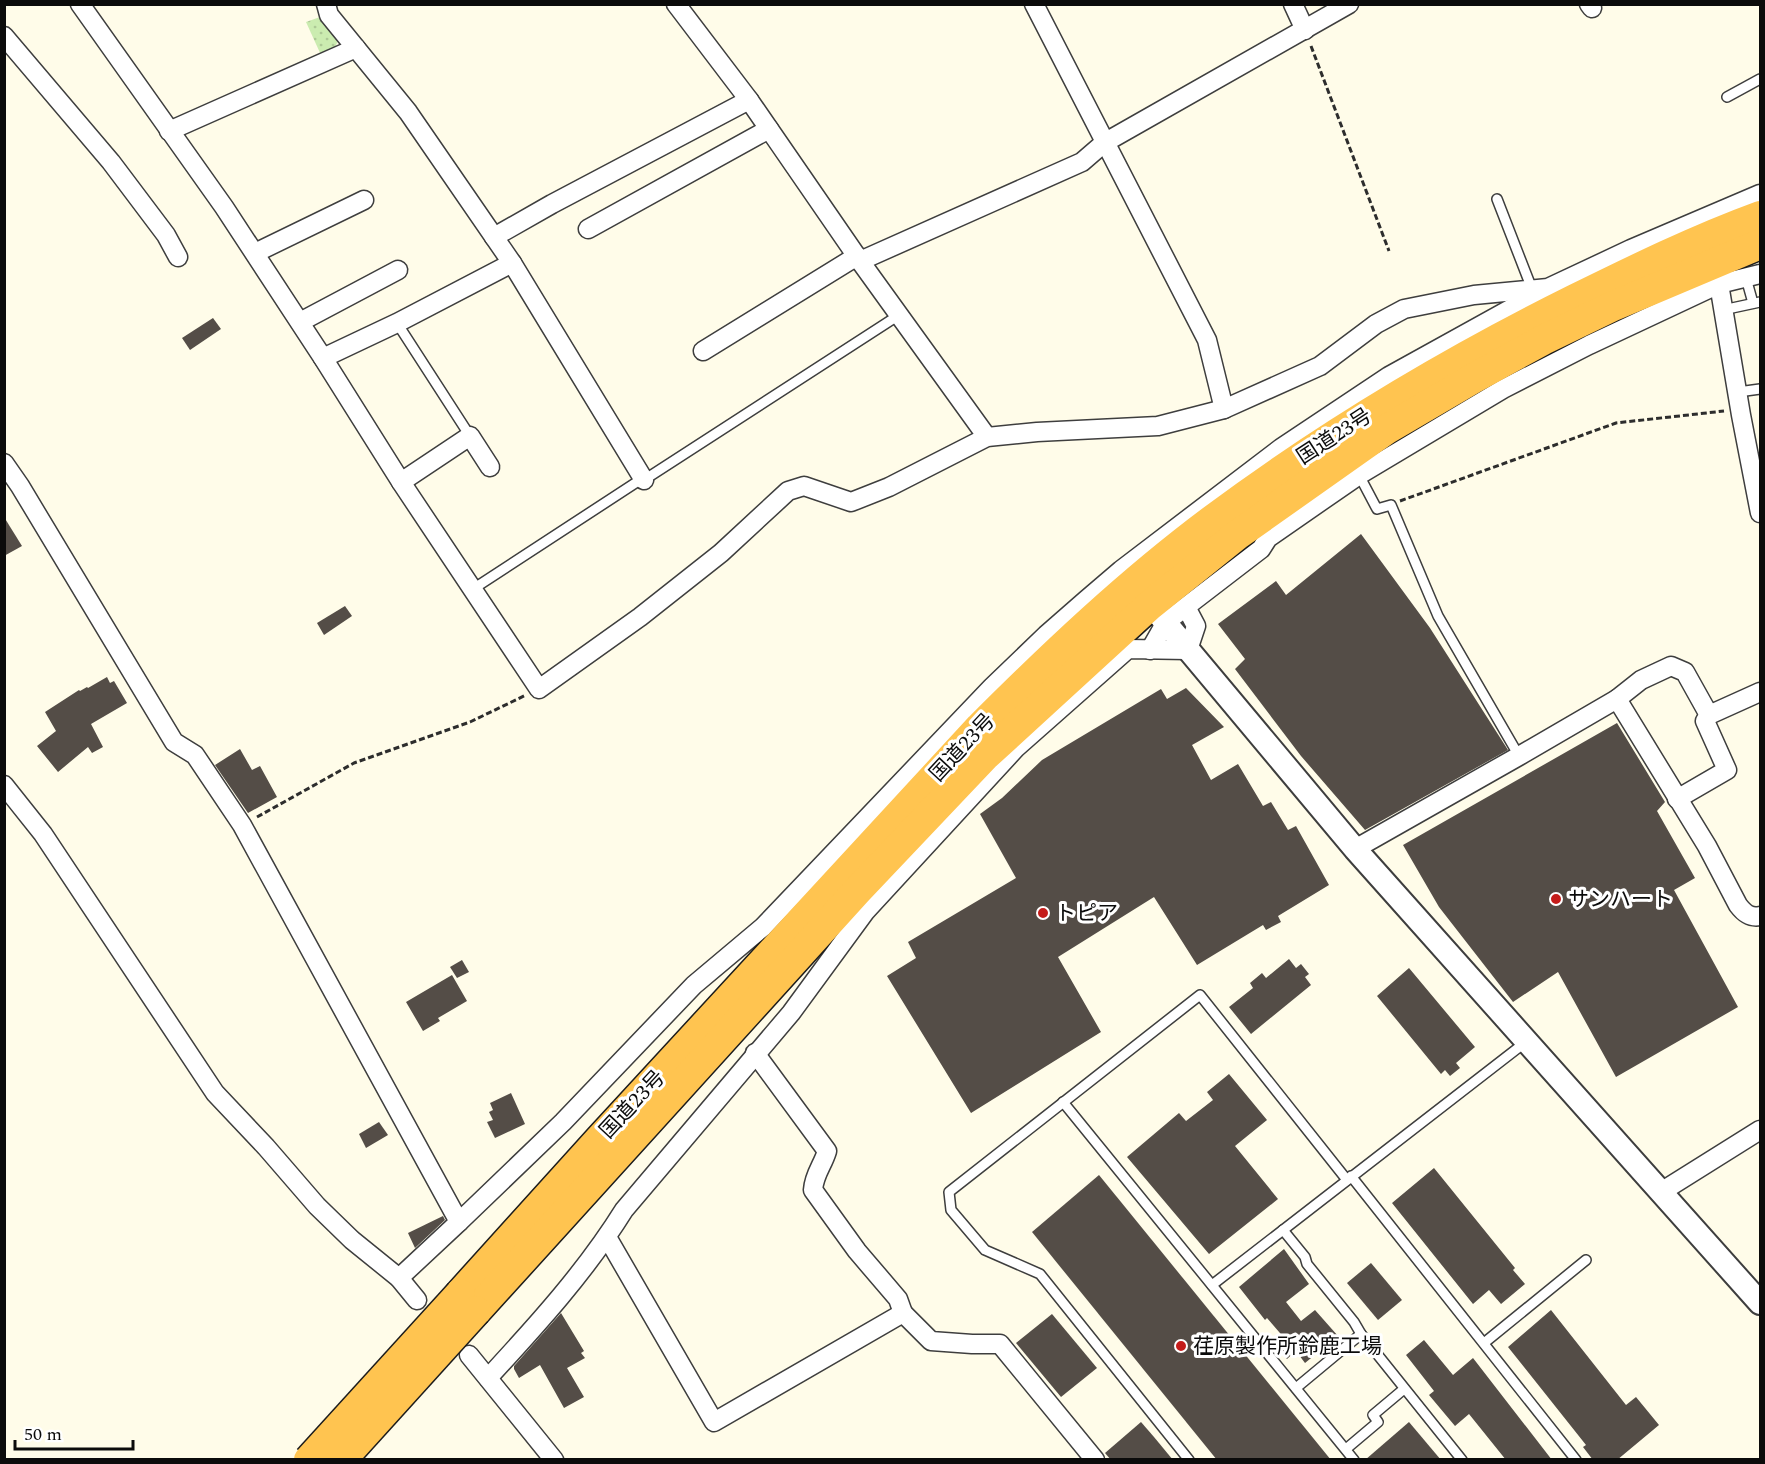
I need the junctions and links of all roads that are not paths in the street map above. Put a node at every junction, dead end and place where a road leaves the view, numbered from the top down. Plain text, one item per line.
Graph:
1 (80, 4) edge
2 (326, 4) edge
3 (676, 4) edge
4 (1034, 4) edge
5 (1293, 4) edge
6 (1349, 4) edge
7 (1305, 30) junction
8 (4, 36) edge
9 (356, 48) junction
10 (1761, 79) edge
11 (1727, 97) dead end
12 (749, 100) junction
13 (769, 129) junction
14 (169, 131) junction
15 (1104, 143) junction
16 (1761, 194) edge
17 (1497, 199) dead end
18 (364, 200) dead end
19 (1761, 216) edge
20 (588, 229) dead end
21 (494, 237) junction
22 (1761, 244) edge
23 (255, 253) junction
24 (178, 257) dead end
25 (858, 258) junction
26 (512, 263) junction
27 (398, 270) dead end
28 (1753, 276) edge
29 (1719, 284) junction
30 (1540, 289) junction
31 (1757, 303) edge
32 (1732, 308) dead end
33 (899, 315) junction
34 (300, 322) junction
35 (397, 323) junction
36 (703, 351) dead end
37 (323, 358) junction
38 (1761, 389) edge
39 (1739, 401) junction
40 (1224, 409) junction
41 (470, 436) junction
42 (987, 437) junction
43 (4, 463) edge
44 (490, 467) dead end
45 (1359, 475) junction
46 (644, 479) junction
47 (401, 482) junction
48 (1761, 513) edge
49 (1262, 530) junction
50 (473, 589) junction
51 (1150, 604) junction
52 (1186, 607) junction
53 (1150, 650) junction
54 (1188, 650) junction
55 (1761, 692) edge
56 (1617, 699) junction
57 (1709, 716) junction
58 (1519, 756) junction
59 (4, 785) edge
60 (1677, 799) junction
61 (1355, 849) junction
62 (1761, 916) edge
63 (1527, 1041) junction
64 (755, 1053) junction
65 (1063, 1102) junction
66 (1761, 1130) edge
67 (1349, 1178) junction
68 (1661, 1192) junction
69 (459, 1222) junction
70 (1283, 1230) junction
71 (607, 1237) junction
72 (1586, 1260) dead end
73 (399, 1278) junction
74 (1212, 1285) junction
75 (417, 1300) dead end
76 (468, 1302) junction
77 (1761, 1303) edge
78 (903, 1313) junction
79 (1361, 1334) junction
80 (1484, 1343) junction
81 (470, 1355) dead end
82 (488, 1378) junction
83 (1296, 1388) junction
84 (1404, 1389) junction
85 (1346, 1449) junction
86 (309, 1460) edge
87 (341, 1460) edge
88 (554, 1460) edge
89 (1095, 1460) edge
90 (1189, 1460) edge
91 (1354, 1460) edge
92 (1462, 1460) edge
93 (1576, 1460) edge

1 - 14 street
2 - 9 street
3 - 12 street
4 - 15 street
5 - 7 street
6 - 7 street
7 - 15 street
8 - 24 street
9 - 14 street
9 - 21 street
10 - 11 lane
12 - 13 street
12 - 21 street
13 - 20 street
13 - 25 street
14 - 23 street
15 - 25 street
15 - 40 street
16 - 30 street
17 - 30 lane
18 - 23 street
19 - 51 highway, 国道23号
21 - 26 street
22 - 49 highway, 国道23号
23 - 34 street
25 - 33 street
25 - 36 street
26 - 35 street
26 - 46 street
27 - 34 street
28 - 29 street
28 - 31 lane
29 - 39 street
29 - 45 street
30 - 40 street
30 - 69 street
31 - 32 lane
33 - 42 street
33 - 46 lane
34 - 37 street
35 - 37 street
35 - 41 lane
37 - 47 street
38 - 39 lane
39 - 48 street
40 - 42 street
41 - 44 street
41 - 47 street
42 - 50 street
43 - 69 street
45 - 49 street
45 - 58 lane
46 - 50 lane
47 - 50 street
49 - 51 highway, 国道23号
49 - 52 street
51 - 52 street
51 - 53 street
51 - 54 street
51 - 76 highway, 国道23号
52 - 54 street
53 - 54 street
53 - 64 street
54 - 61 street
55 - 57 street
56 - 57 street
56 - 58 street
56 - 60 street
57 - 60 street
58 - 61 street
59 - 73 street
60 - 62 street
61 - 63 street
63 - 67 lane
63 - 68 street
64 - 71 street
64 - 78 street
65 - 67 lane
65 - 74 lane
65 - 90 lane
66 - 68 street
67 - 70 lane
67 - 80 lane
68 - 77 street
69 - 73 street
70 - 74 lane
70 - 79 lane
71 - 78 street
71 - 82 street
72 - 80 lane
73 - 75 street
74 - 83 lane
76 - 86 highway, 国道23号, bridge
76 - 87 highway, 国道23号, bridge
78 - 89 street
79 - 83 lane
79 - 84 lane
80 - 93 lane
81 - 82 street
82 - 88 street
83 - 85 lane
84 - 85 lane
84 - 92 lane
85 - 91 lane

